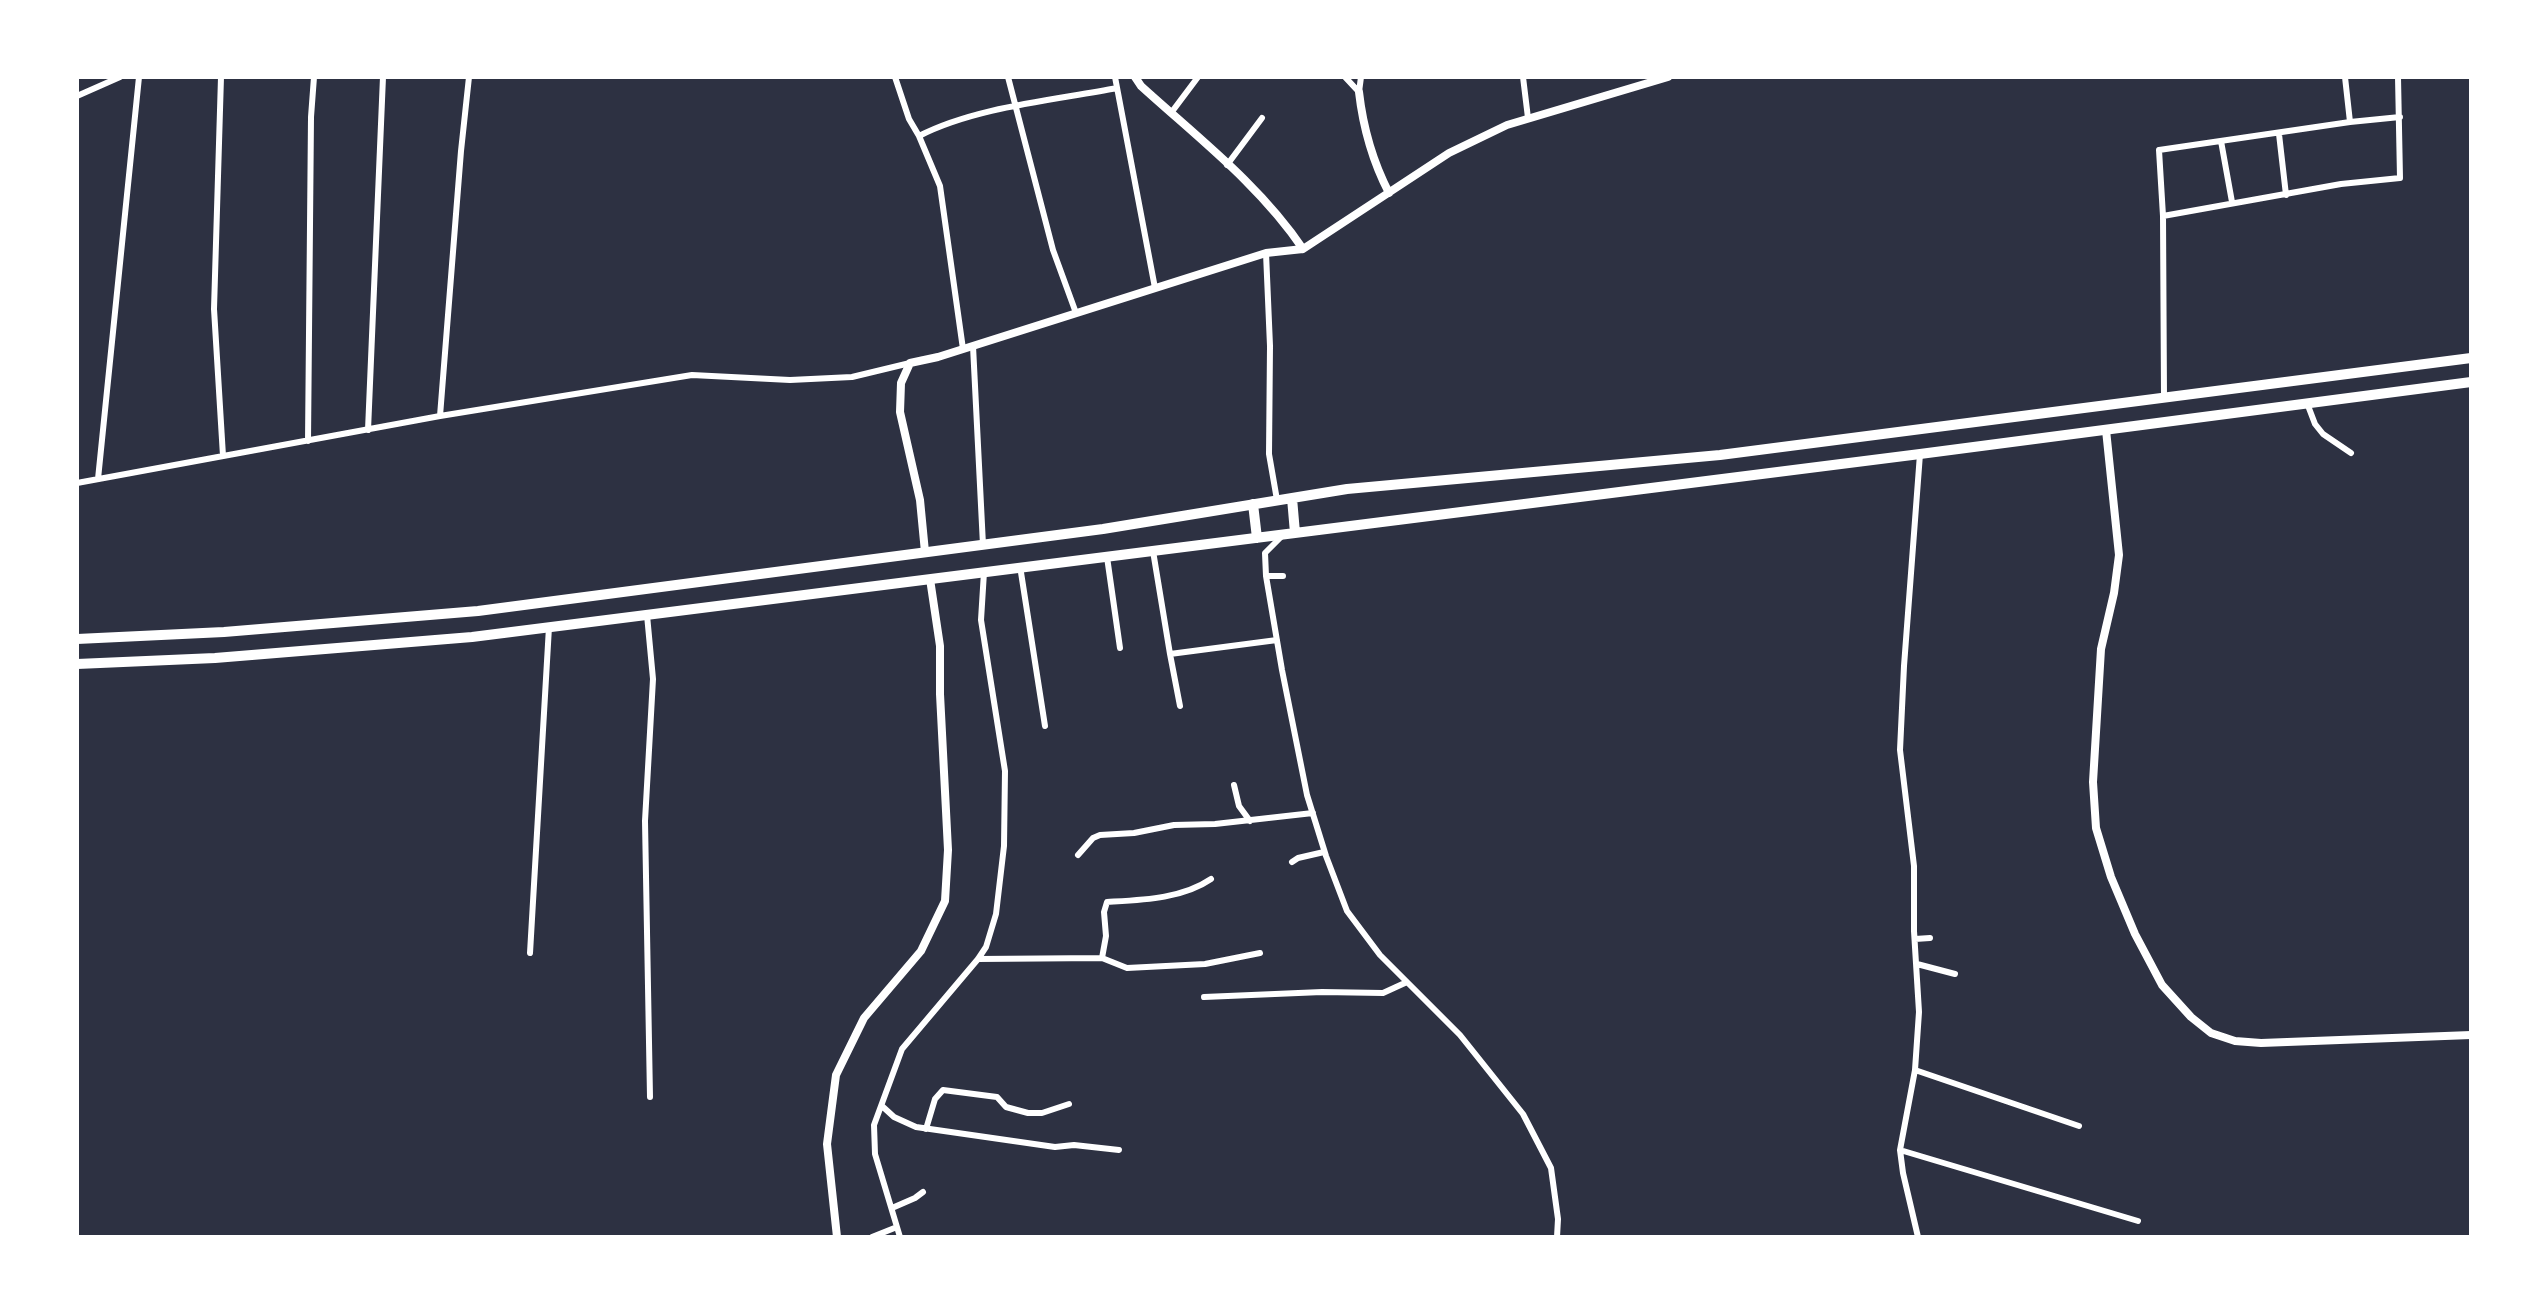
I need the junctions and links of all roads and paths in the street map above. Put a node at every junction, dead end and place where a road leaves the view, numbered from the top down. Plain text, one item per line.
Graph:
1 (120, 77) edge
2 (139, 77) edge
3 (221, 77) edge
4 (314, 77) edge
5 (383, 77) edge
6 (469, 77) edge
7 (895, 77) edge
8 (1008, 77) edge
9 (1115, 77) edge
10 (1136, 77) edge
11 (1198, 77) edge
12 (1345, 77) edge
13 (1361, 77) edge
14 (1523, 77) edge
15 (1668, 77) edge
16 (2345, 77) edge
17 (2398, 77) edge
18 (1117, 88) junction
19 (1359, 92) junction
20 (77, 96) edge
21 (1016, 107) junction
22 (1171, 113) junction
23 (2400, 117) junction
24 (1262, 118) dead end
25 (1528, 118) junction
26 (2350, 122) junction
27 (2279, 134) junction
28 (919, 136) junction
29 (2221, 141) junction
30 (1227, 165) junction
31 (1389, 193) junction
32 (2286, 195) junction
33 (2232, 202) junction
34 (2163, 216) junction
35 (1303, 249) junction
36 (1266, 253) junction
37 (1155, 288) junction
38 (1076, 313) junction
39 (973, 346) junction
40 (963, 349) junction
41 (2471, 358) edge
42 (910, 363) junction
43 (2471, 382) edge
44 (2164, 398) junction
45 (2307, 403) junction
46 (440, 416) junction
47 (368, 430) junction
48 (2106, 430) junction
49 (308, 441) junction
50 (2351, 453) dead end
51 (1920, 454) junction
52 (222, 456) junction
53 (98, 479) junction
54 (77, 483) edge
55 (1292, 498) junction
56 (1277, 500) junction
57 (1253, 504) junction
58 (1289, 534) junction
59 (1257, 538) junction
60 (983, 545) junction
61 (1153, 551) junction
62 (925, 552) junction
63 (1107, 557) junction
64 (1020, 566) junction
65 (984, 572) junction
66 (1266, 576) junction
67 (1283, 576) dead end
68 (930, 579) junction
69 (647, 615) junction
70 (549, 627) junction
71 (77, 639) edge
72 (1277, 640) junction
73 (1120, 648) dead end
74 (1170, 654) junction
75 (77, 664) edge
76 (1180, 706) dead end
77 (1045, 726) dead end
78 (1234, 785) dead end
79 (1312, 813) junction
80 (1250, 821) junction
81 (1324, 852) junction
82 (1079, 855) dead end
83 (1292, 862) dead end
84 (1211, 878) dead end
85 (1930, 938) dead end
86 (1915, 939) junction
87 (530, 953) dead end
88 (1260, 953) dead end
89 (1102, 958) junction
90 (978, 959) junction
91 (1917, 964) junction
92 (1955, 974) dead end
93 (1407, 982) junction
94 (1204, 997) dead end
95 (2470, 1037) edge
96 (1915, 1070) junction
97 (650, 1097) dead end
98 (1069, 1104) dead end
99 (881, 1106) junction
100 (2079, 1126) dead end
101 (926, 1129) junction
102 (1119, 1150) dead end
103 (1900, 1150) junction
104 (923, 1192) dead end
105 (892, 1208) junction
106 (2138, 1221) dead end
107 (897, 1227) junction
108 (837, 1237) edge
109 (872, 1237) edge
110 (900, 1237) edge
111 (1558, 1237) edge
112 (1918, 1237) edge

1 - 20 street
2 - 53 street
3 - 52 street
4 - 49 street
5 - 47 street
6 - 46 street
7 - 28 street
8 - 21 street
9 - 18 street
10 - 22 street
11 - 22 street
12 - 19 street
13 - 19 street
14 - 25 street
15 - 25 street
16 - 26 street
17 - 23 street
18 - 21 street
18 - 37 street
19 - 31 street
21 - 28 street
21 - 38 street
22 - 30 street
23 - 26 street
23 - 32 street
24 - 30 street
25 - 31 street
26 - 27 street
27 - 29 street
27 - 32 street
28 - 40 street
29 - 33 street
29 - 34 street
30 - 35 street
31 - 35 street
32 - 33 street
33 - 34 street
34 - 44 street
35 - 36 street
36 - 37 street
36 - 56 street
37 - 38 street
38 - 39 street
39 - 40 street
39 - 60 street
40 - 42 street
41 - 44 highway
42 - 46 street
42 - 62 street
43 - 45 highway
44 - 55 highway
45 - 48 highway
45 - 50 street
46 - 47 street
47 - 49 street
48 - 51 highway
48 - 95 street
49 - 52 street
51 - 58 highway
51 - 86 street
52 - 53 street
53 - 54 street
55 - 56 highway
55 - 58 highway
56 - 57 highway
57 - 59 highway
57 - 60 highway
58 - 59 highway
58 - 66 street
59 - 61 highway
60 - 62 highway
61 - 63 highway
61 - 74 street
62 - 71 highway
63 - 64 highway
63 - 73 street
64 - 65 highway
64 - 77 street
65 - 68 highway
65 - 90 street
66 - 67 street
66 - 72 street
68 - 69 highway
68 - 108 street
69 - 70 highway
69 - 97 street
70 - 75 highway
70 - 87 street
72 - 74 street
72 - 79 street
74 - 76 street
78 - 80 street
79 - 80 street
79 - 81 street
80 - 82 street
81 - 83 street
81 - 93 street
84 - 89 street
85 - 86 street
86 - 91 street
88 - 89 street
89 - 90 street
90 - 99 street
91 - 92 street
91 - 96 street
93 - 94 street
93 - 111 street
96 - 100 street
96 - 103 street
98 - 101 street
99 - 101 street
99 - 105 street
101 - 102 street
103 - 106 street
103 - 112 street
104 - 105 street
105 - 107 street
107 - 109 street
107 - 110 street

